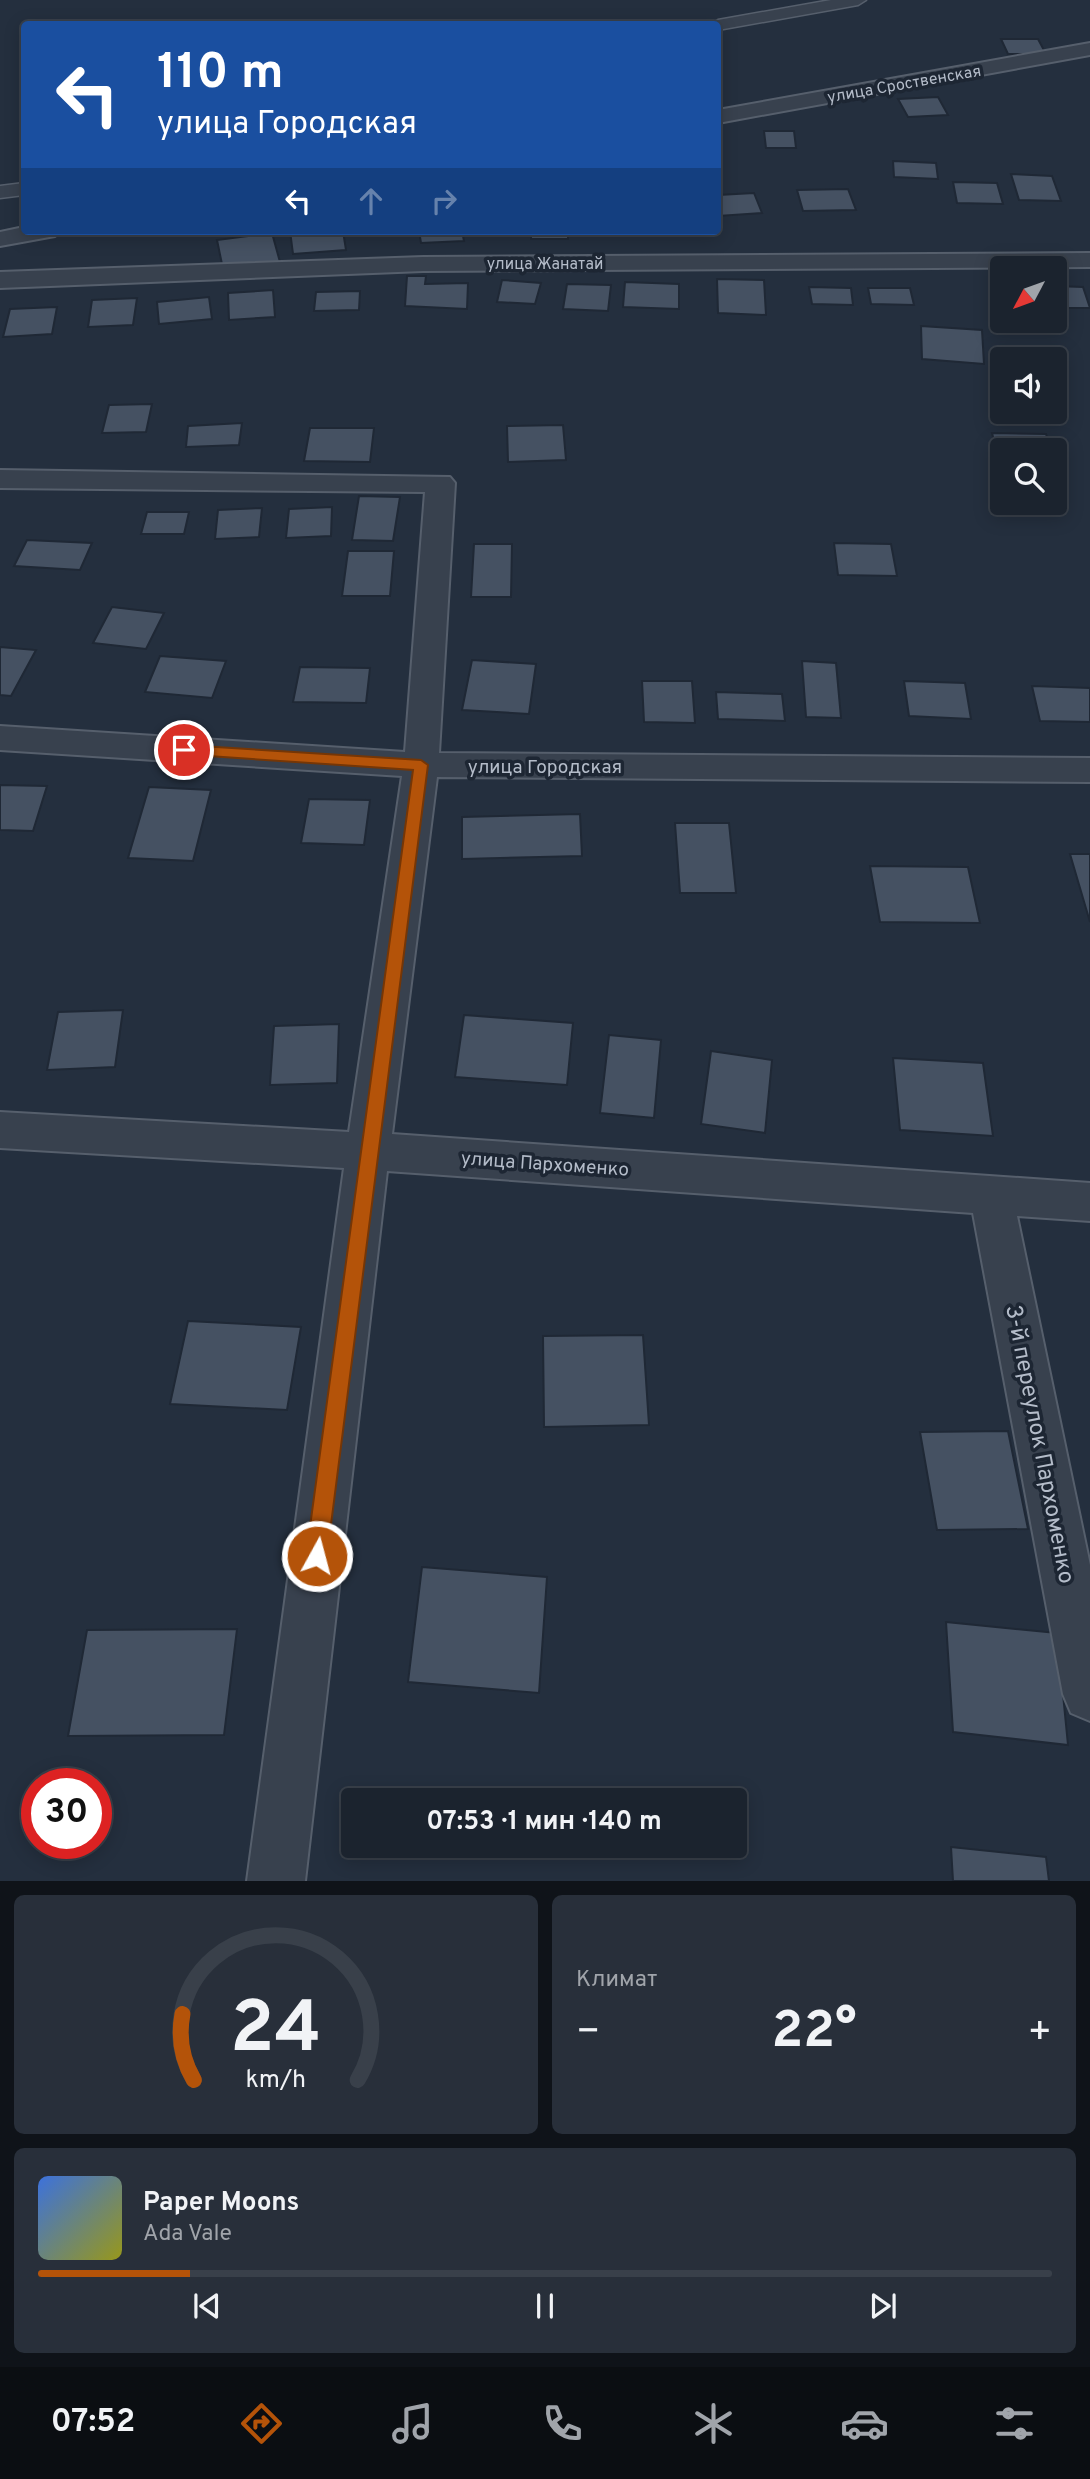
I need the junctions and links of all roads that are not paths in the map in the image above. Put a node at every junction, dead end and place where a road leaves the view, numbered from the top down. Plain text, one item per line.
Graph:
1 (858, 0) edge
2 (721, 24) edge
3 (1090, 49) edge
4 (721, 116) edge
5 (21, 189) edge
6 (0, 192) edge
7 (23, 235) edge
8 (0, 239) edge
9 (1090, 260) edge
10 (0, 280) edge
11 (0, 479) edge
12 (0, 738) edge
13 (421, 765) junction
14 (1090, 770) edge
15 (0, 1130) edge
16 (368, 1151) junction
17 (991, 1194) junction
18 (1090, 1202) edge
19 (1090, 1694) edge
20 (276, 1881) edge

1 - 2 lane
3 - 4 street, улица Сроственская
5 - 6 lane
7 - 8 street
9 - 10 street, улица Жанатай
11 - 13 street
12 - 13 street, улица Городская
13 - 14 street, улица Городская
13 - 16 street
15 - 16 street, улица Пархоменко
16 - 17 street, улица Пархоменко
16 - 20 street
17 - 18 street, улица Пархоменко
17 - 19 street, 3-й переулок Пархоменко

